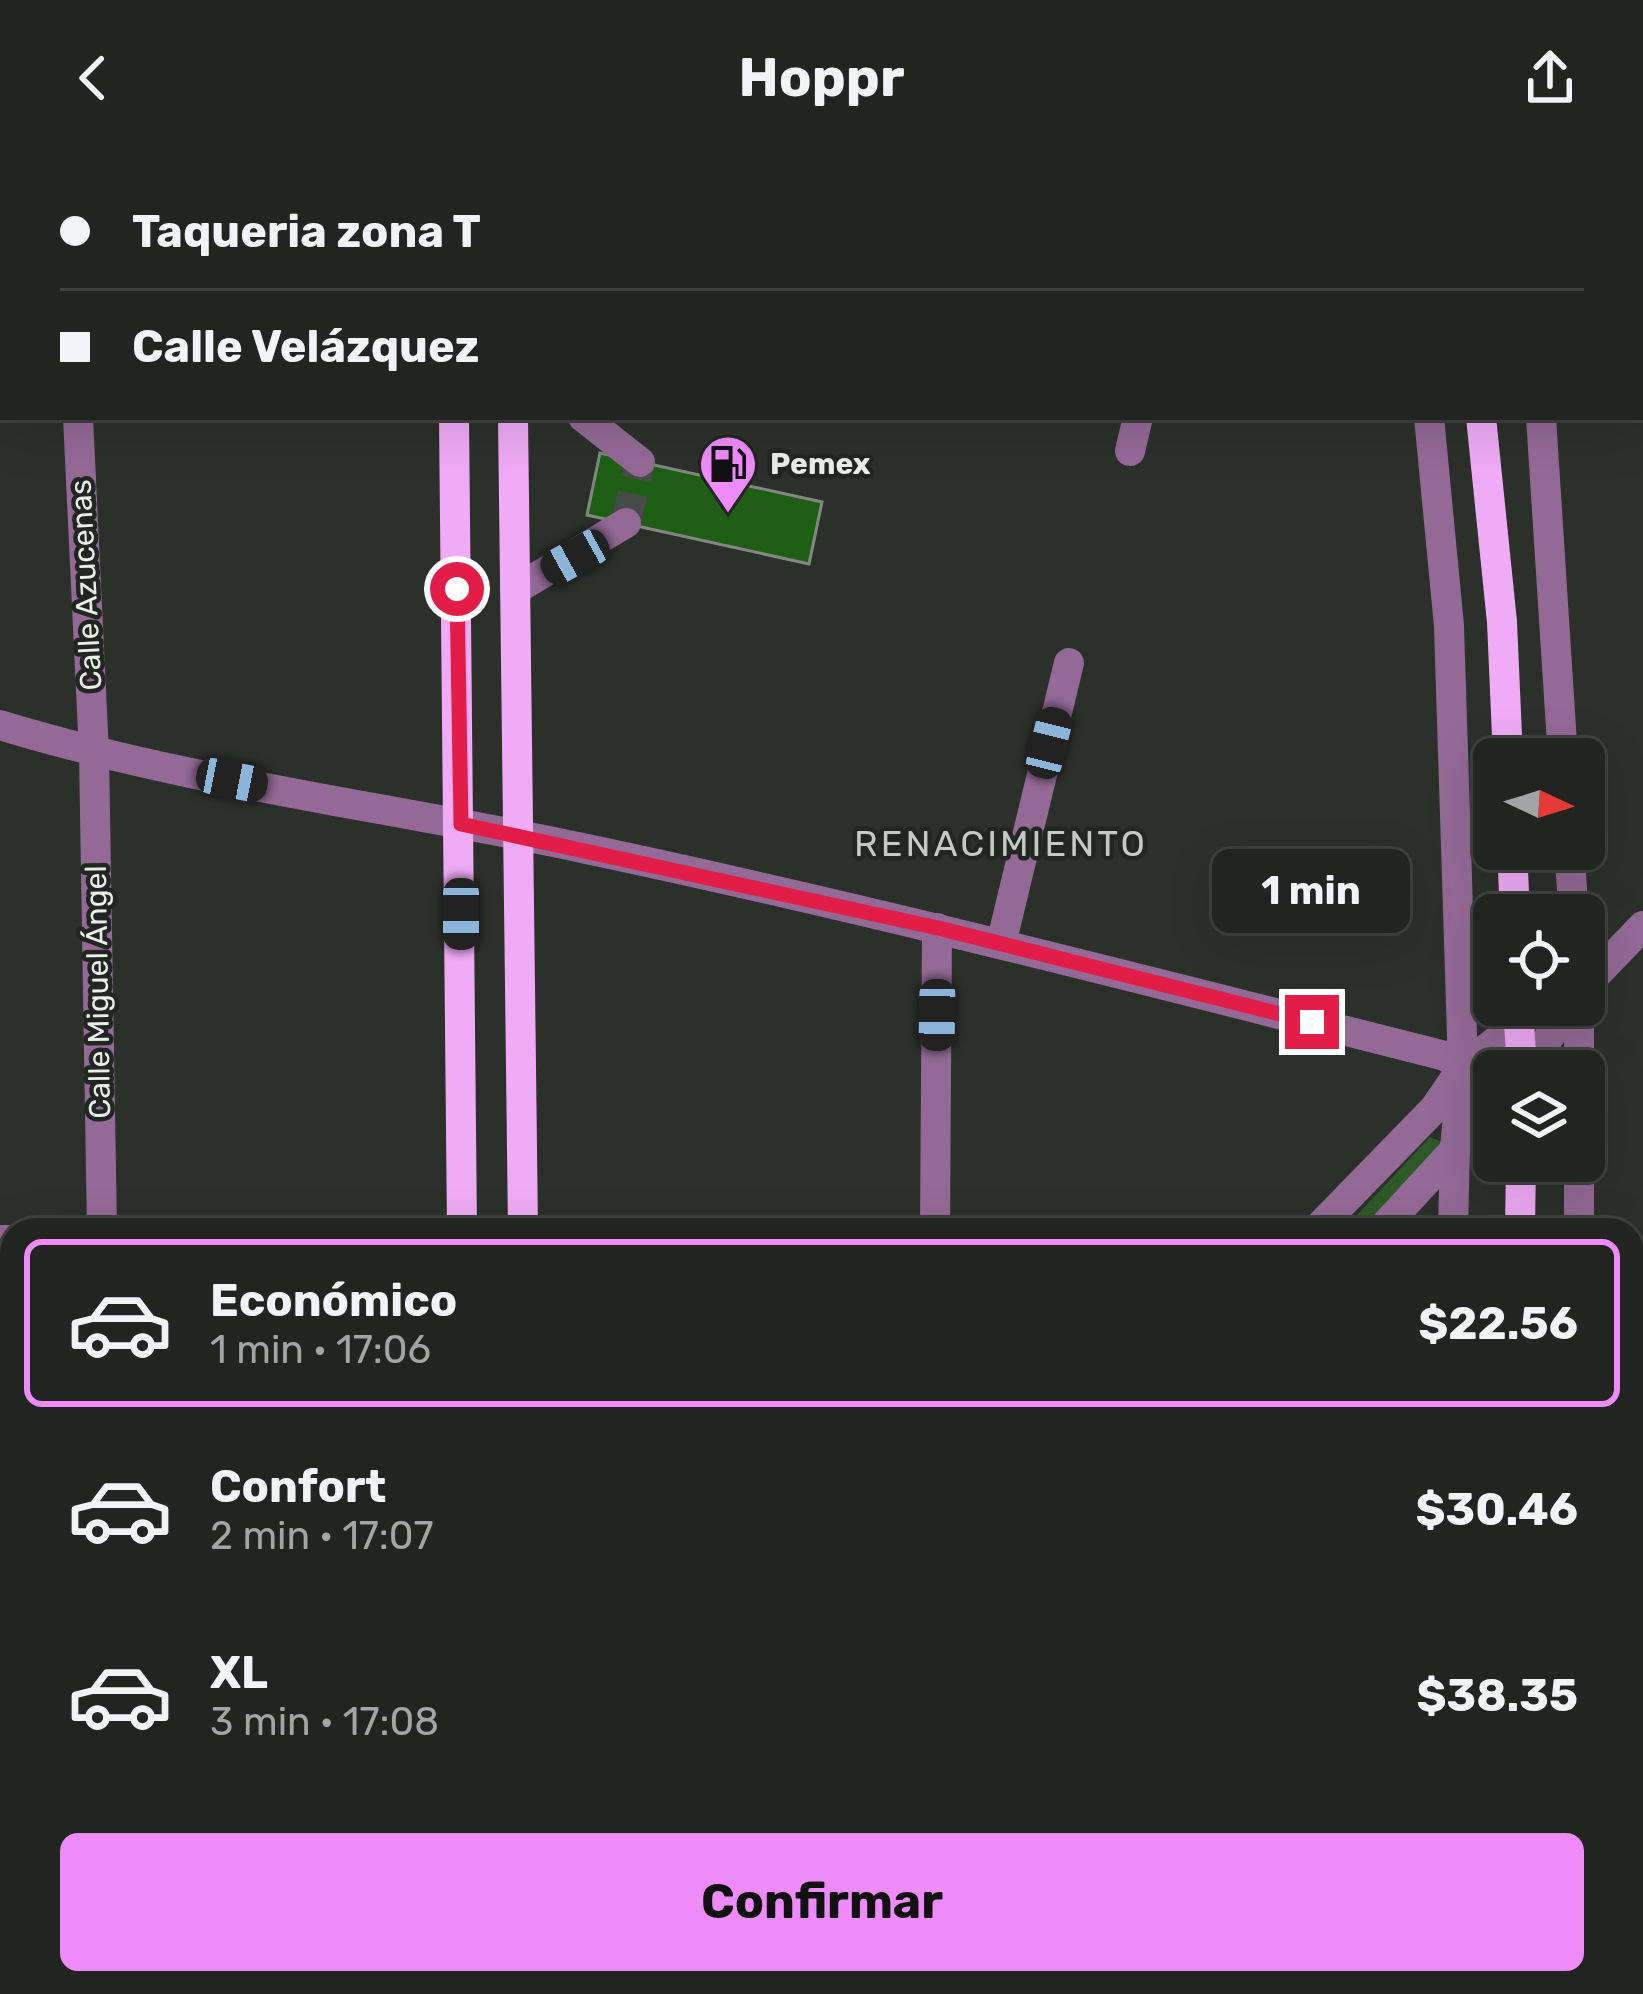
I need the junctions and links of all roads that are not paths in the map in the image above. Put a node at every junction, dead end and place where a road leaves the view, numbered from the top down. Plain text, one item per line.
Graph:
1 (78, 420) edge
2 (454, 420) edge
3 (514, 420) edge
4 (588, 420) edge
5 (1137, 420) edge
6 (1429, 420) edge
7 (1481, 420) edge
8 (1541, 420) edge
9 (1130, 451) dead end
10 (640, 462) dead end
11 (626, 524) dead end
12 (515, 590) junction
13 (1069, 663) dead end
14 (0, 725) edge
15 (1507, 738) edge
16 (1562, 738) edge
17 (94, 753) junction
18 (461, 824) junction
19 (518, 836) junction
20 (1643, 926) edge
21 (938, 928) junction
22 (1000, 944) junction
23 (1605, 965) edge
24 (1508, 1026) edge
25 (1559, 1026) edge
26 (1541, 1050) edge
27 (1463, 1067) junction
28 (1473, 1129) edge
29 (1455, 1147) junction
30 (1521, 1182) edge
31 (1579, 1182) edge
32 (102, 1218) edge
33 (462, 1218) edge
34 (524, 1218) edge
35 (935, 1218) edge
36 (1328, 1218) edge
37 (1392, 1218) edge
38 (1454, 1218) edge
39 (1520, 1218) edge
40 (1580, 1218) edge

1 - 17 street, Calle Azucenas
2 - 18 main road
3 - 12 main road
4 - 10 street
5 - 9 street
6 - 27 street
7 - 15 main road
8 - 16 street
11 - 12 street
12 - 19 main road
13 - 22 street
14 - 17 street
17 - 18 street
17 - 32 street, Calle Miguel Ángel
18 - 19 street
18 - 33 main road
19 - 21 street
19 - 34 main road
20 - 23 street
21 - 22 street
21 - 35 street
22 - 27 street
24 - 27 street
25 - 26 street
27 - 29 street
27 - 36 street
28 - 29 street
29 - 37 street
29 - 38 street
30 - 39 main road
31 - 40 street

